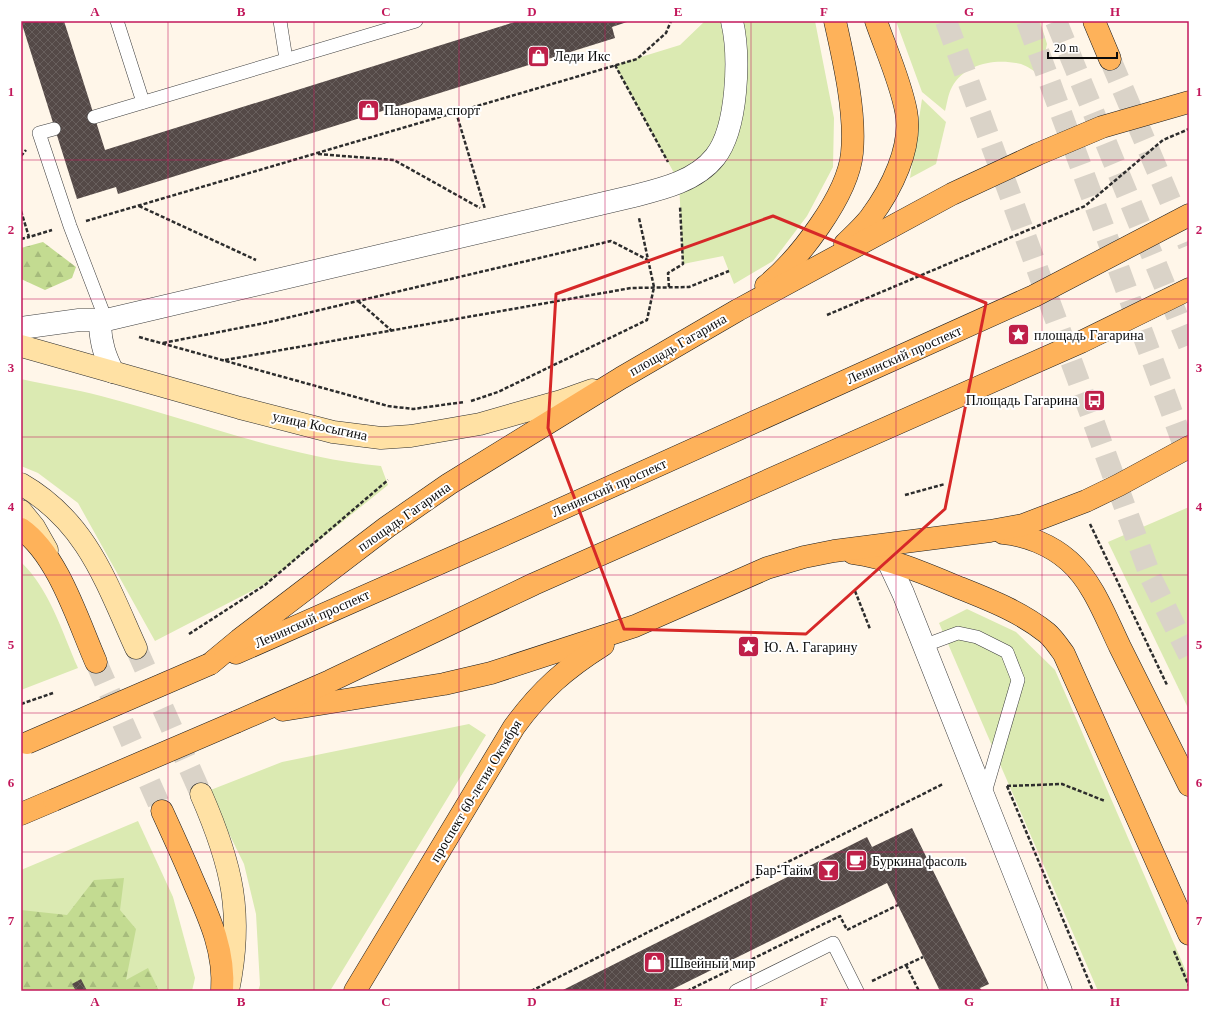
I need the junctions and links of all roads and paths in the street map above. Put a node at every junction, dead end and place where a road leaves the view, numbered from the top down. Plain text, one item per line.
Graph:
1 (117, 21) edge
2 (280, 21) edge
3 (416, 21) edge
4 (671, 21) edge
5 (732, 21) edge
6 (835, 21) edge
7 (876, 21) edge
8 (1094, 21) edge
9 (286, 59) junction
10 (1110, 59) tunnel mouth
11 (143, 102) junction
12 (1189, 102) edge
13 (456, 112) junction
14 (94, 117) dead end
15 (54, 129) dead end
16 (1189, 129) edge
17 (316, 153) junction
18 (634, 196) junction
19 (139, 205) junction
20 (21, 212) edge
21 (1189, 215) edge
22 (70, 226) junction
23 (28, 237) junction
24 (21, 239) edge
25 (648, 260) junction
26 (730, 271) dead end
27 (808, 271) junction
28 (290, 276) junction
29 (654, 287) junction
30 (1189, 289) edge
31 (358, 301) junction
32 (738, 310) junction
33 (827, 315) dead end
34 (106, 320) junction
35 (21, 328) edge
36 (392, 331) junction
37 (133, 335) dead end
38 (163, 343) junction
39 (21, 346) edge
40 (225, 360) junction
41 (113, 372) junction
42 (621, 378) junction
43 (1189, 447) edge
44 (388, 480) dead end
45 (21, 484) edge
46 (945, 484) dead end
47 (905, 495) dead end
48 (21, 511) edge
49 (1087, 516) dead end
50 (21, 529) edge
51 (990, 531) junction
52 (901, 542) junction
53 (834, 551) junction
54 (888, 561) junction
55 (55, 570) junction
56 (856, 591) dead end
57 (635, 626) junction
58 (870, 629) dead end
59 (189, 634) dead end
60 (923, 646) junction
61 (136, 648) tunnel mouth
62 (96, 662) tunnel mouth
63 (210, 664) junction
64 (1169, 689) dead end
65 (53, 693) dead end
66 (21, 704) edge
67 (236, 722) junction
68 (23, 744) edge
69 (994, 762) junction
70 (943, 784) dead end
71 (1189, 785) edge
72 (1007, 786) junction
73 (201, 794) tunnel mouth
74 (983, 798) junction
75 (1110, 803) dead end
76 (162, 810) tunnel mouth
77 (21, 814) edge
78 (898, 905) dead end
79 (847, 930) dead end
80 (1189, 934) edge
81 (1173, 949) dead end
82 (923, 957) dead end
83 (906, 965) junction
84 (872, 981) dead end
85 (1189, 986) edge
86 (222, 991) edge
87 (228, 991) edge
88 (355, 991) edge
89 (531, 991) edge
90 (736, 991) edge
91 (857, 991) edge
92 (919, 991) edge
93 (1060, 991) edge
94 (1093, 991) edge

1 - 11 lane
2 - 9 lane
3 - 9 lane
4 - 13 path
5 - 18 street
6 - 32 main road
7 - 27 main road
8 - 10 main road
9 - 11 lane
11 - 14 lane
12 - 27 main road, площадь Гагарина
13 - 17 path
13 - 17 path
15 - 22 lane
16 - 33 path
17 - 19 path
18 - 25 path
18 - 28 street
19 - 22 path
19 - 28 path
20 - 23 path
21 - 63 main road, Ленинский проспект
22 - 23 path
22 - 34 lane
23 - 24 path
25 - 29 path
25 - 31 path
26 - 29 path
27 - 32 main road, площадь Гагарина
28 - 34 street
29 - 36 path
29 - 40 path
30 - 67 main road
31 - 36 path
31 - 38 path
32 - 42 main road, площадь Гагарина
34 - 35 street
34 - 41 street
36 - 40 path
37 - 38 path
38 - 40 path
39 - 41 main road, улица Косыгина
41 - 42 main road, улица Косыгина
42 - 63 main road, площадь Гагарина
43 - 51 main road
44 - 59 path
45 - 61 main road
46 - 47 path
48 - 55 main road
49 - 64 path
50 - 55 main road
51 - 52 main road
51 - 71 main road
52 - 53 main road
52 - 54 lane
53 - 54 main road
53 - 57 main road
54 - 60 street
54 - 80 main road
55 - 62 main road
56 - 58 path
57 - 67 main road
57 - 88 main road, проспект 60-летия Октября
60 - 69 lane
60 - 74 street
63 - 68 main road, Ленинский проспект, bridge
65 - 66 path
67 - 77 main road, bridge
69 - 72 path
69 - 74 lane
70 - 89 path
72 - 75 path
72 - 94 path
73 - 87 main road
74 - 93 street
76 - 86 main road
78 - 79 path
81 - 85 path
82 - 83 path
83 - 84 path
83 - 92 path
90 - 91 lane

